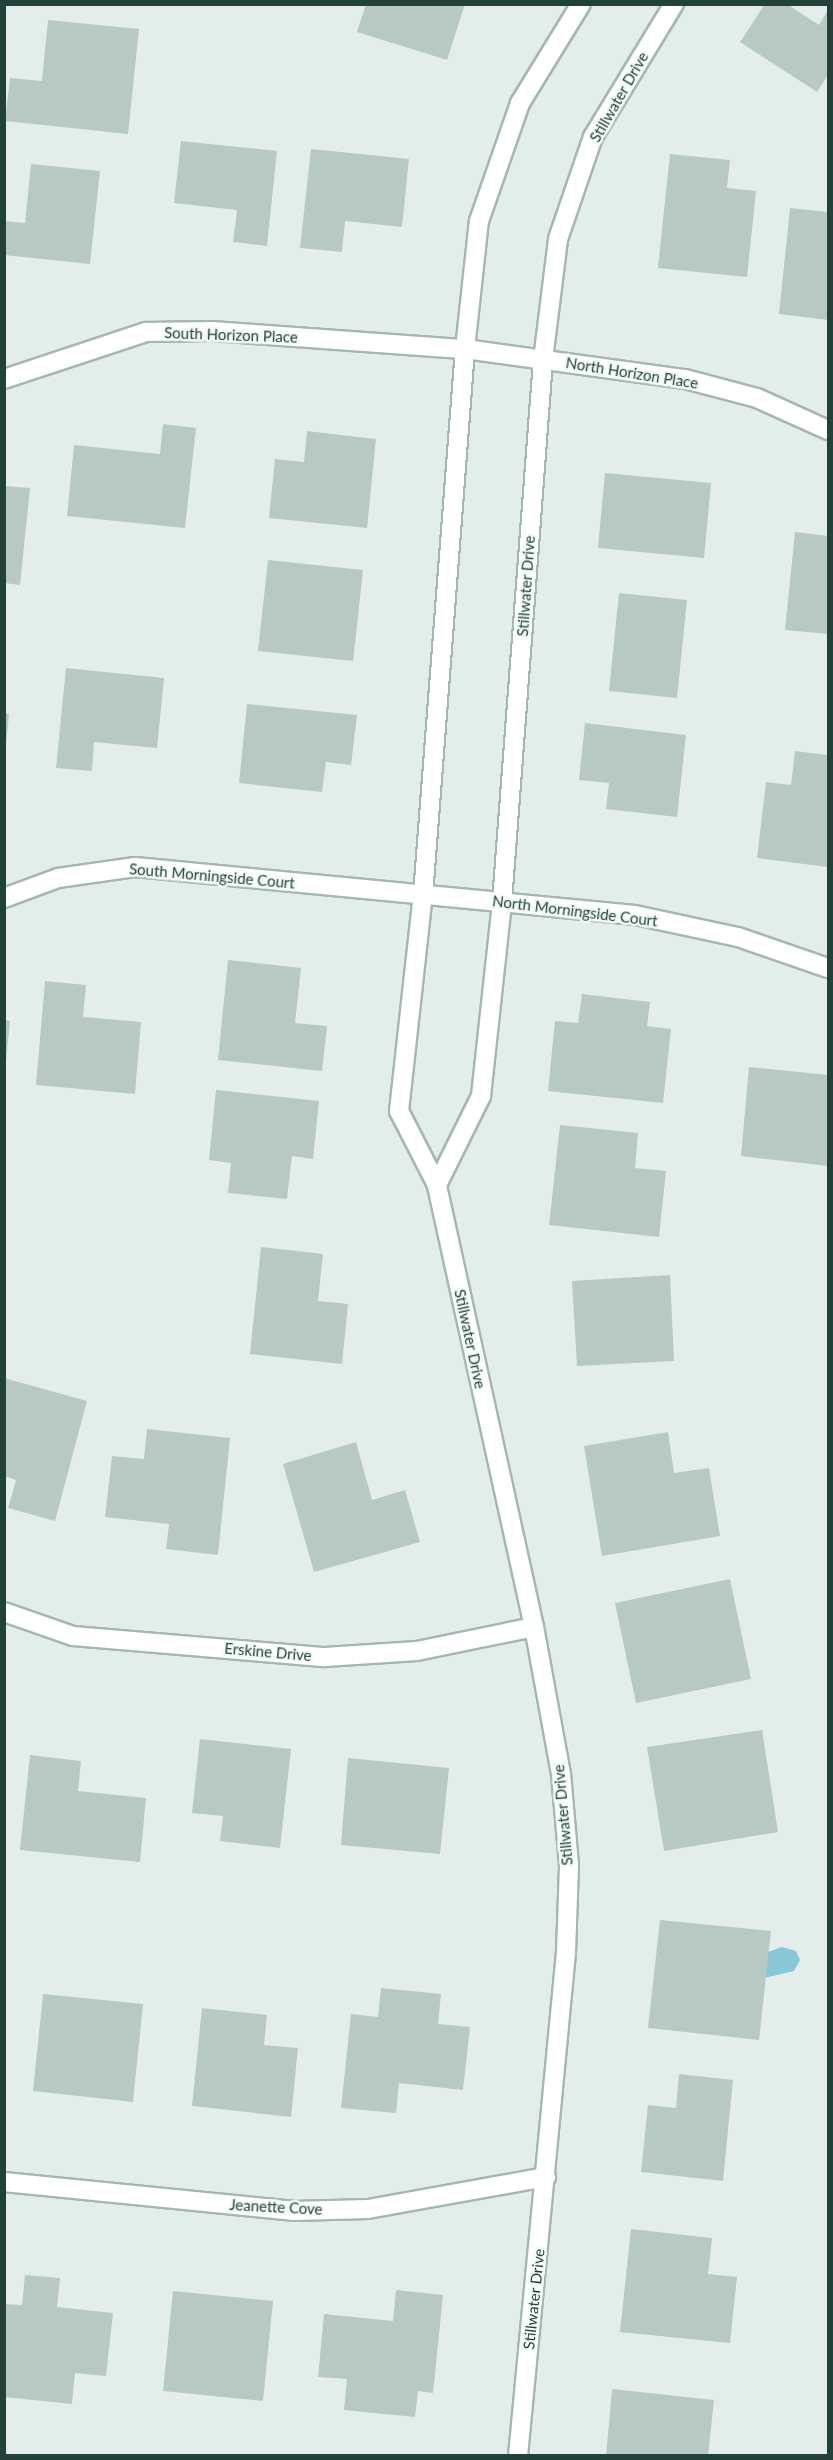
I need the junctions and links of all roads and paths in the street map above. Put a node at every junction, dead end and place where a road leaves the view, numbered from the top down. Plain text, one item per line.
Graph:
1 (580, 4) edge
2 (674, 4) edge
3 (465, 349) junction
4 (543, 360) junction
5 (4, 379) edge
6 (828, 430) edge
7 (423, 895) junction
8 (4, 898) edge
9 (502, 902) junction
10 (828, 968) edge
11 (436, 1185) junction
12 (4, 1612) edge
13 (534, 1627) junction
14 (546, 2177) junction
15 (4, 2182) edge
16 (518, 2456) edge

1 - 3 street, Stillwater Drive
2 - 4 street, Stillwater Drive
3 - 4 street, North Horizon Place
3 - 5 street, South Horizon Place
3 - 7 street, Stillwater Drive
4 - 6 street, North Horizon Place
4 - 9 street, Stillwater Drive
7 - 8 street, South Morningside Court
7 - 9 street, North Morningside Court
7 - 11 street, Stillwater Drive
9 - 10 street, North Morningside Court
9 - 11 street, Stillwater Drive
11 - 13 street, Stillwater Drive
12 - 13 street, Erskine Drive
13 - 14 street, Stillwater Drive
14 - 15 street, Jeanette Cove
14 - 16 street, Stillwater Drive

